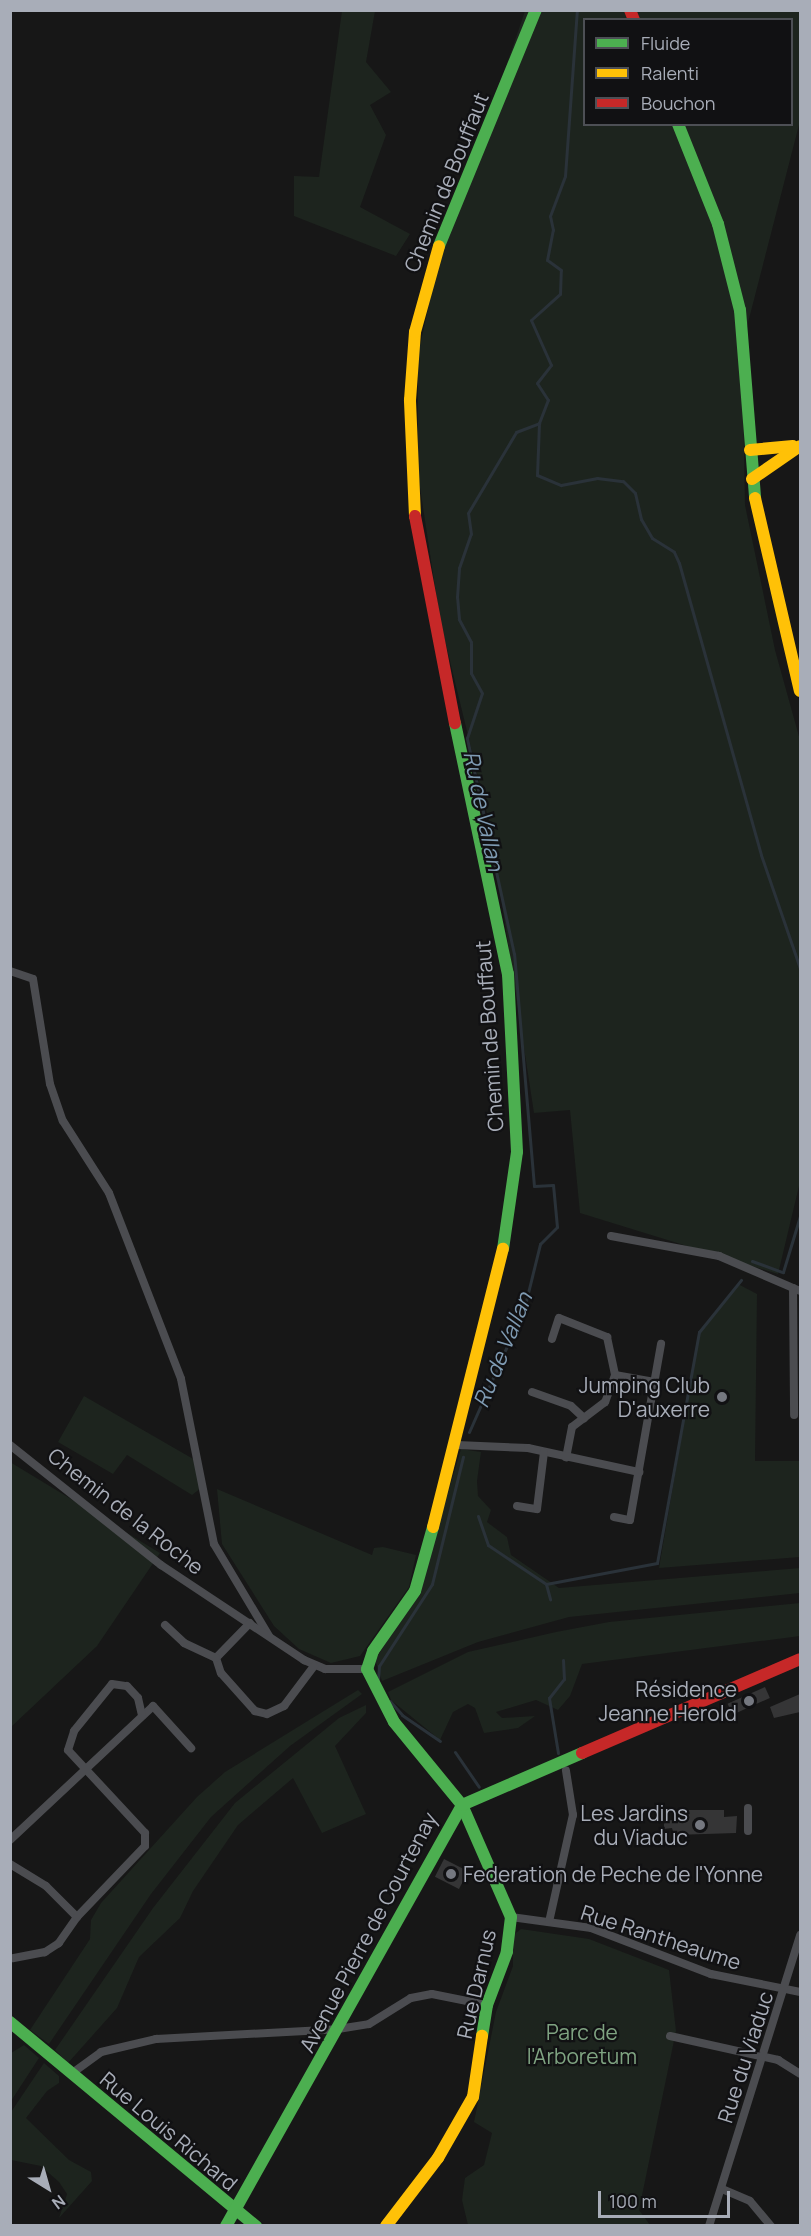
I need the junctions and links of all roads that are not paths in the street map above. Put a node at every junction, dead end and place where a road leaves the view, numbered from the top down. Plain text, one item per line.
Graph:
1 (536, 10) edge
2 (679, 126) edge
3 (801, 445) edge
4 (750, 450) junction
5 (752, 478) junction
6 (801, 691) edge
7 (10, 971) edge
8 (611, 1236) dead end
9 (797, 1290) edge
10 (552, 1339) dead end
11 (661, 1344) dead end
12 (615, 1375) junction
13 (654, 1382) junction
14 (532, 1392) dead end
15 (794, 1414) dead end
16 (584, 1418) junction
17 (10, 1445) edge
18 (465, 1446) junction
19 (544, 1452) junction
20 (566, 1457) junction
21 (639, 1472) junction
22 (517, 1506) dead end
23 (614, 1517) dead end
24 (250, 1623) junction
25 (165, 1624) dead end
26 (269, 1636) junction
27 (216, 1658) junction
28 (801, 1659) edge
29 (314, 1666) junction
30 (367, 1669) junction
31 (142, 1716) junction
32 (191, 1748) dead end
33 (85, 1768) junction
34 (566, 1771) dead end
35 (462, 1805) junction
36 (748, 1808) dead end
37 (748, 1832) dead end
38 (10, 1840) edge
39 (10, 1864) edge
40 (77, 1917) junction
41 (511, 1917) junction
42 (549, 1922) junction
43 (801, 1935) edge
44 (13, 1958) dead end
45 (785, 1992) junction
46 (801, 1992) edge
47 (487, 2005) junction
48 (11, 2025) edge
49 (338, 2029) junction
50 (670, 2036) dead end
51 (765, 2058) junction
52 (71, 2074) junction
53 (801, 2074) edge
54 (722, 2189) junction
55 (235, 2212) junction
56 (226, 2226) edge
57 (256, 2226) edge
58 (386, 2226) edge
59 (709, 2226) edge
60 (771, 2226) edge

1 - 18 street, Chemin de Bouffaut
2 - 4 street
3 - 4 street
3 - 5 street
4 - 5 street
5 - 6 street
7 - 26 street
8 - 9 street
9 - 15 street
10 - 12 street
11 - 13 street
12 - 13 street
12 - 16 street
13 - 21 street
14 - 16 street
16 - 20 street
17 - 24 street, Chemin de la Roche
18 - 19 street
18 - 30 street, Chemin de Bouffaut
19 - 20 street
19 - 22 street
20 - 21 street
21 - 23 street
24 - 26 street, Chemin de la Roche
24 - 27 street
25 - 27 street
26 - 29 street, Chemin de la Roche
27 - 29 street
28 - 35 street, Avenue Pierre de Courtenay
29 - 30 street
30 - 35 street, Rue Darnus
31 - 32 street
31 - 33 street
31 - 33 street
33 - 38 street
33 - 40 street
34 - 42 street
35 - 41 street, Rue Darnus
35 - 49 street, Avenue Pierre de Courtenay
36 - 37 street
39 - 40 street
40 - 44 street
41 - 42 street, Rue Rantheaume
41 - 47 street, Rue Darnus
42 - 45 street, Rue Rantheaume
43 - 45 street, Rue du Viaduc
45 - 46 street, Rue Rantheaume
45 - 51 street, Rue du Viaduc
47 - 49 street
47 - 58 street, Rue Darnus
48 - 52 street, Rue Louis Richard
49 - 52 street
49 - 55 street, Avenue Pierre de Courtenay
50 - 51 street
51 - 53 street
51 - 54 street, Rue du Viaduc
52 - 55 street, Rue Louis Richard
54 - 59 street, Rue du Viaduc
54 - 60 street
55 - 56 street, Avenue Pierre de Courtenay
55 - 57 street, Rue Louis Richard

